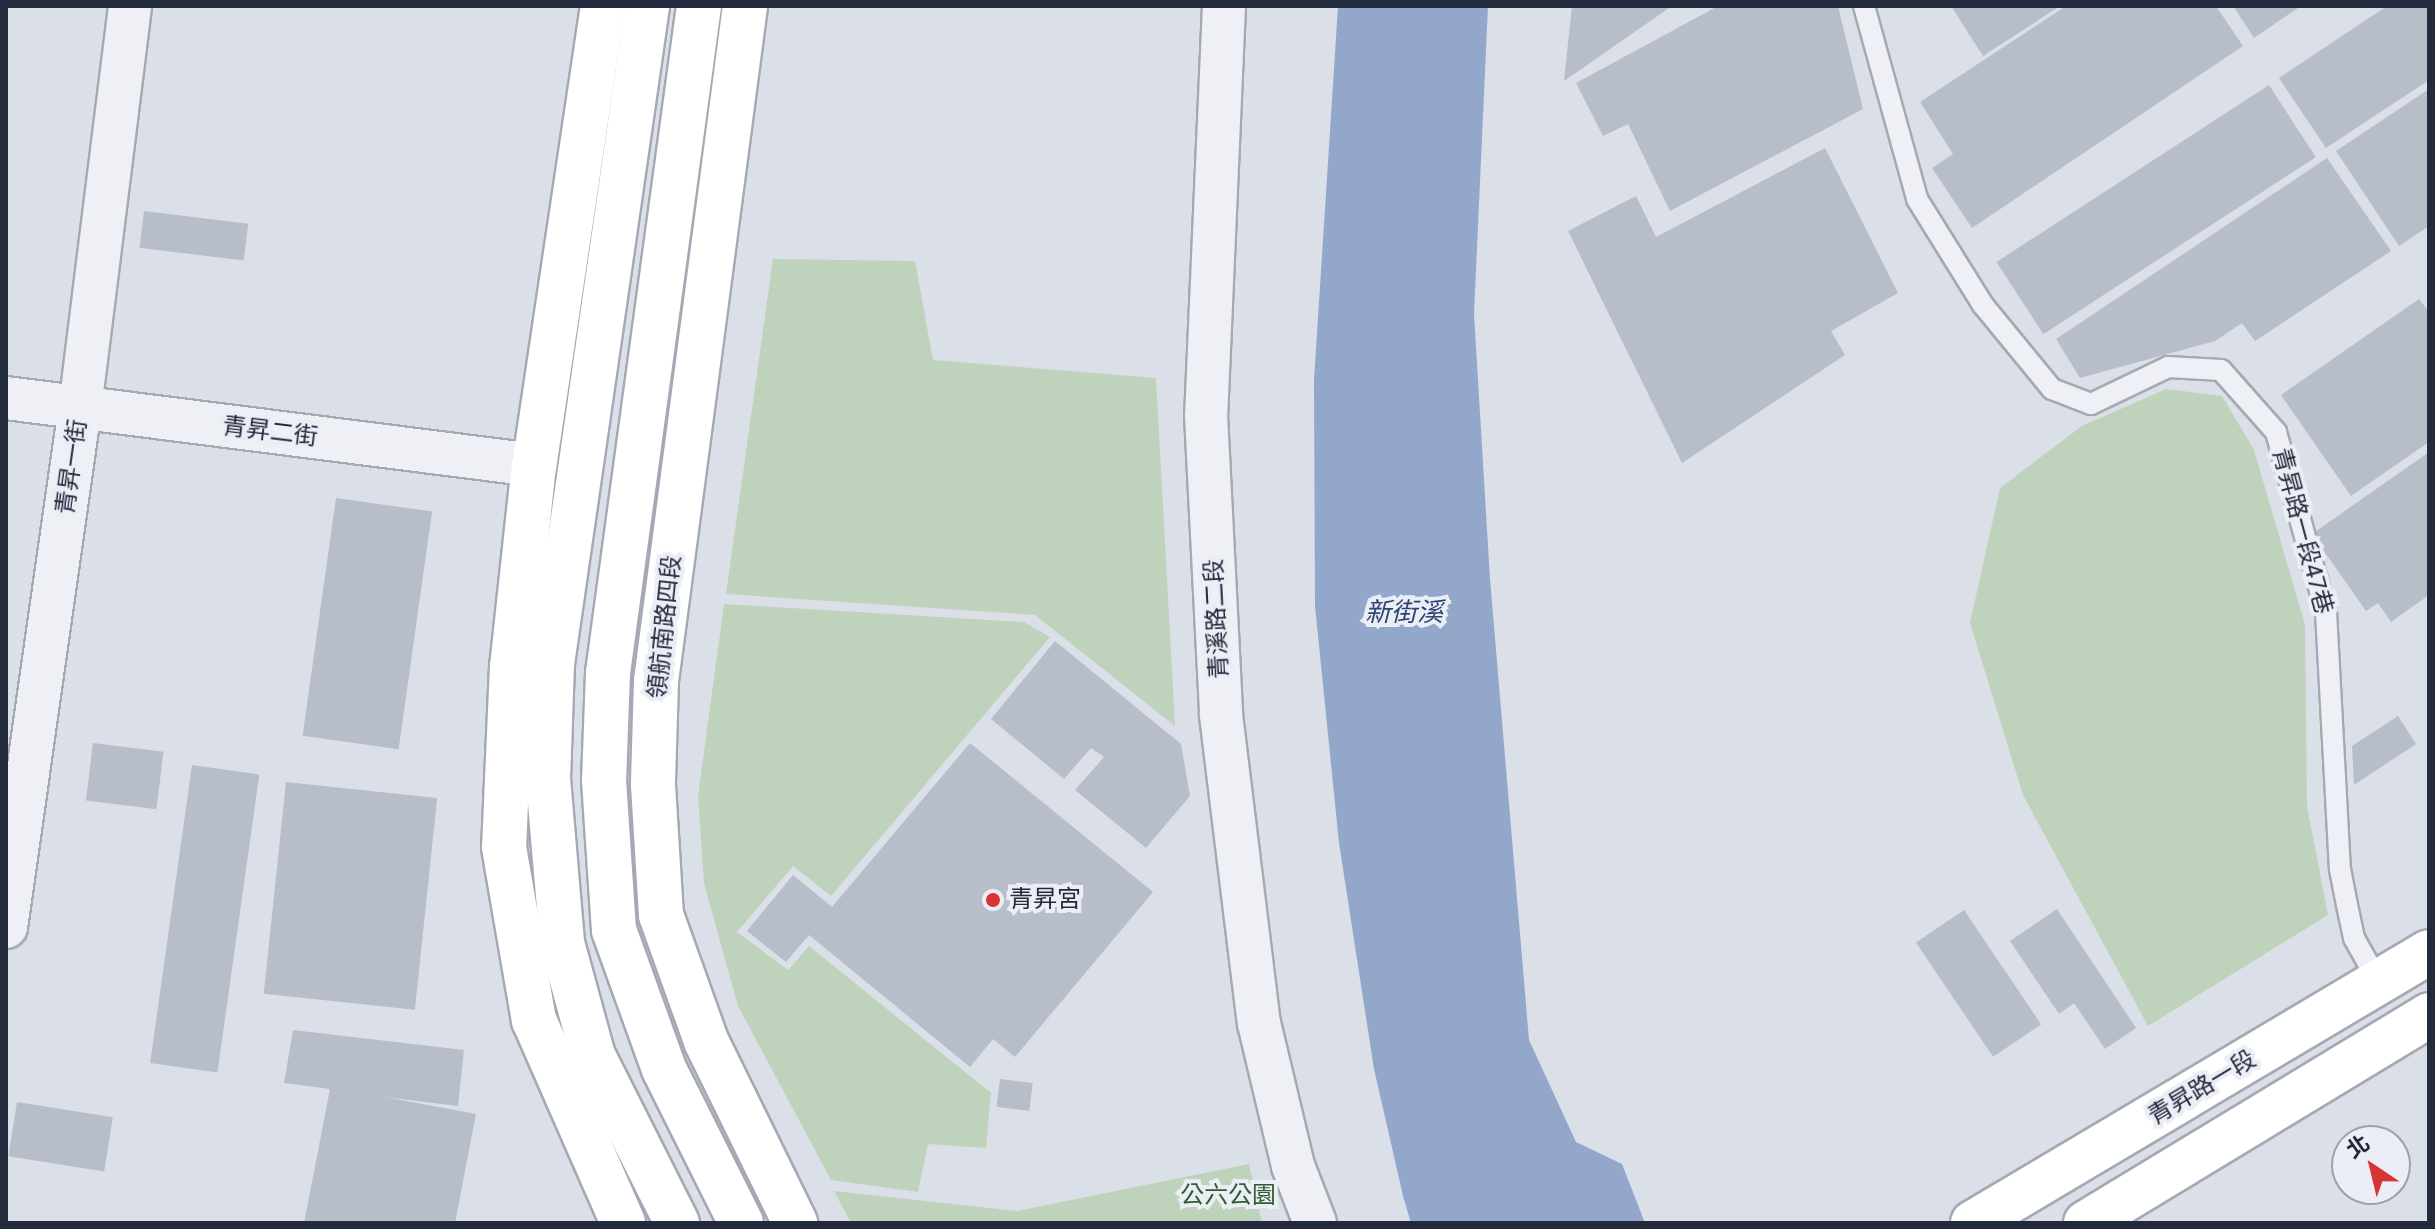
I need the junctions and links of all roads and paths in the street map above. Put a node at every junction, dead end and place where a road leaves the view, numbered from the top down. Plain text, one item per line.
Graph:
1 (130, 6) edge
2 (603, 6) edge
3 (647, 6) edge
4 (699, 6) edge
5 (745, 6) edge
6 (1224, 6) edge
7 (1864, 6) edge
8 (6, 398) edge
9 (80, 408) junction
10 (534, 465) junction
11 (6, 927) edge
12 (2429, 952) edge
13 (2379, 983) junction
14 (2420, 1020) edge
15 (623, 1223) edge
16 (677, 1223) edge
17 (741, 1223) edge
18 (795, 1223) edge
19 (1315, 1223) edge
20 (1973, 1223) edge
21 (2086, 1223) edge

1 - 9 street, 青昇一街
2 - 10 street
3 - 16 street
4 - 17 street, 領航南路四段
5 - 18 street, 領航南路四段
6 - 19 street, 青溪路二段
7 - 13 lane, 青昇路一段47巷
8 - 9 street, 青昇二街
9 - 10 street, 青昇二街
9 - 11 street, 青昇一街
10 - 15 street
12 - 13 street, 青昇路一段
13 - 14 street
13 - 20 street, 青昇路一段
14 - 21 street

